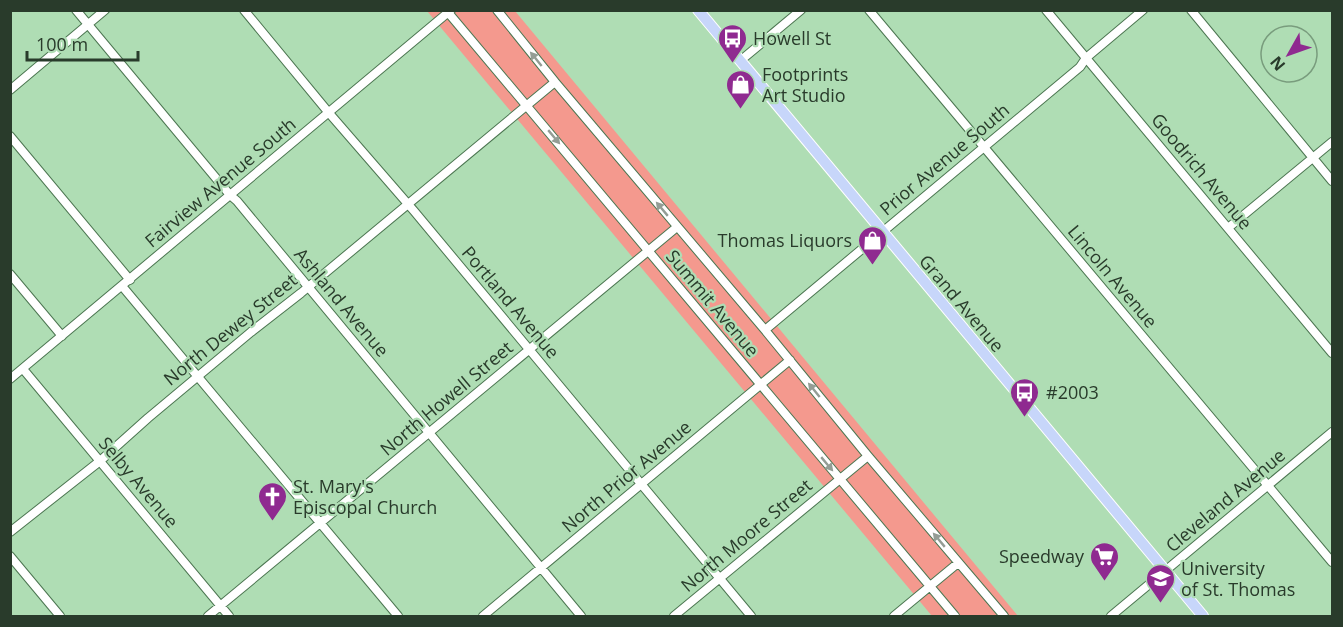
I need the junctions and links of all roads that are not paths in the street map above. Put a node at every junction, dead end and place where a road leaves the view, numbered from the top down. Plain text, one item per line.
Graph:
1 (76, 10) edge
2 (105, 10) edge
3 (244, 10) edge
4 (497, 10) edge
5 (698, 10) edge
6 (801, 10) edge
7 (869, 10) edge
8 (1046, 10) edge
9 (1143, 10) edge
10 (1191, 10) edge
11 (448, 11) edge
12 (88, 25) junction
13 (1086, 58) junction
14 (740, 61) junction
15 (555, 82) junction
16 (10, 90) edge
17 (527, 105) junction
18 (329, 112) junction
19 (10, 136) edge
20 (1332, 141) edge
21 (983, 148) junction
22 (1313, 158) junction
23 (1332, 181) edge
24 (230, 195) junction
25 (407, 204) junction
26 (677, 227) junction
27 (1228, 228) junction
28 (882, 232) junction
29 (649, 251) junction
30 (10, 274) edge
31 (126, 283) junction
32 (308, 286) junction
33 (765, 330) junction
34 (62, 336) junction
35 (529, 350) junction
36 (1332, 353) edge
37 (790, 360) junction
38 (23, 369) junction
39 (198, 376) junction
40 (10, 379) edge
41 (760, 385) junction
42 (1332, 432) edge
43 (429, 433) junction
44 (868, 456) junction
45 (100, 461) junction
46 (840, 479) junction
47 (641, 484) junction
48 (1268, 486) junction
49 (321, 523) junction
50 (10, 532) edge
51 (10, 556) edge
52 (1332, 562) edge
53 (958, 563) junction
54 (540, 568) junction
55 (1165, 572) junction
56 (720, 578) junction
57 (931, 588) junction
58 (221, 606) junction
59 (60, 616) edge
60 (208, 616) edge
61 (230, 616) edge
62 (399, 616) edge
63 (483, 616) edge
64 (581, 616) edge
65 (674, 616) edge
66 (751, 616) edge
67 (894, 616) edge
68 (955, 616) edge
69 (1004, 616) edge
70 (1111, 616) edge
71 (1203, 616) edge

1 - 12 street, Ashland Avenue
2 - 12 street
3 - 18 street, Portland Avenue
15 -> 4 street, Summit Avenue
5 - 14 main road, Grand Avenue
6 - 14 street
7 - 21 street, Lincoln Avenue
8 - 13 street, Goodrich Avenue
9 - 13 street, Prior Avenue South
10 - 22 street
11 - 17 street, Summit Avenue
11 - 18 street, Fairview Avenue South
12 - 16 street
12 - 24 street, Ashland Avenue
13 - 21 street, Prior Avenue South
13 - 27 street, Goodrich Avenue
14 - 28 main road, Grand Avenue
15 - 17 street, North Dewey Street
26 -> 15 street, Summit Avenue
17 - 25 street, North Dewey Street
17 -> 29 street, Summit Avenue
18 - 24 street, Fairview Avenue South
18 - 25 street, Portland Avenue
19 - 31 street
20 - 22 street
21 - 28 street, Prior Avenue South
21 - 48 street, Lincoln Avenue
22 - 23 street
22 - 27 street
24 - 31 street, Fairview Avenue South
24 - 32 street, Ashland Avenue
25 - 32 street, North Dewey Street
25 - 35 street, Portland Avenue
26 - 29 street, North Howell Street
26 - 33 street, Summit Avenue
27 - 36 street, Goodrich Avenue
28 - 33 street, Prior Avenue South
28 - 55 main road, Grand Avenue
29 - 35 street, North Howell Street
29 - 41 street, Summit Avenue
30 - 34 street
31 - 34 street, Fairview Avenue South
31 - 39 street
32 - 39 street, North Dewey Street
32 - 43 street, Ashland Avenue
33 - 37 street, Summit Avenue
34 - 38 street, Fairview Avenue South
35 - 43 street, North Howell Street
35 - 47 street, Portland Avenue
37 - 41 street, North Prior Avenue
44 -> 37 street, Summit Avenue
38 - 40 street, Fairview Avenue South
38 - 45 street, Selby Avenue
39 - 45 street, North Dewey Street
39 - 49 street
41 -> 46 street, Summit Avenue
41 - 47 street, North Prior Avenue
42 - 48 street, Cleveland Avenue
43 - 49 street, North Howell Street
43 - 54 street, Ashland Avenue
44 - 46 street, North Moore Street
53 -> 44 street, Summit Avenue
45 - 50 street, North Dewey Street
45 - 58 street, Selby Avenue
46 - 56 street, North Moore Street
46 - 57 street, Summit Avenue
47 - 54 street, North Prior Avenue
47 - 56 street, Portland Avenue
48 - 52 street, Lincoln Avenue
48 - 55 street, Cleveland Avenue
49 - 58 street, North Howell Street
49 - 62 street
51 - 59 street
53 - 57 street
53 - 69 street, Summit Avenue
54 - 63 street, North Prior Avenue
54 - 64 street, Ashland Avenue
55 - 70 street, Cleveland Avenue
55 - 71 main road, Grand Avenue
56 - 65 street, North Moore Street
56 - 66 street, Portland Avenue
57 - 67 street
57 - 68 street, Summit Avenue
58 - 60 street, North Howell Street
58 - 61 street, Selby Avenue

